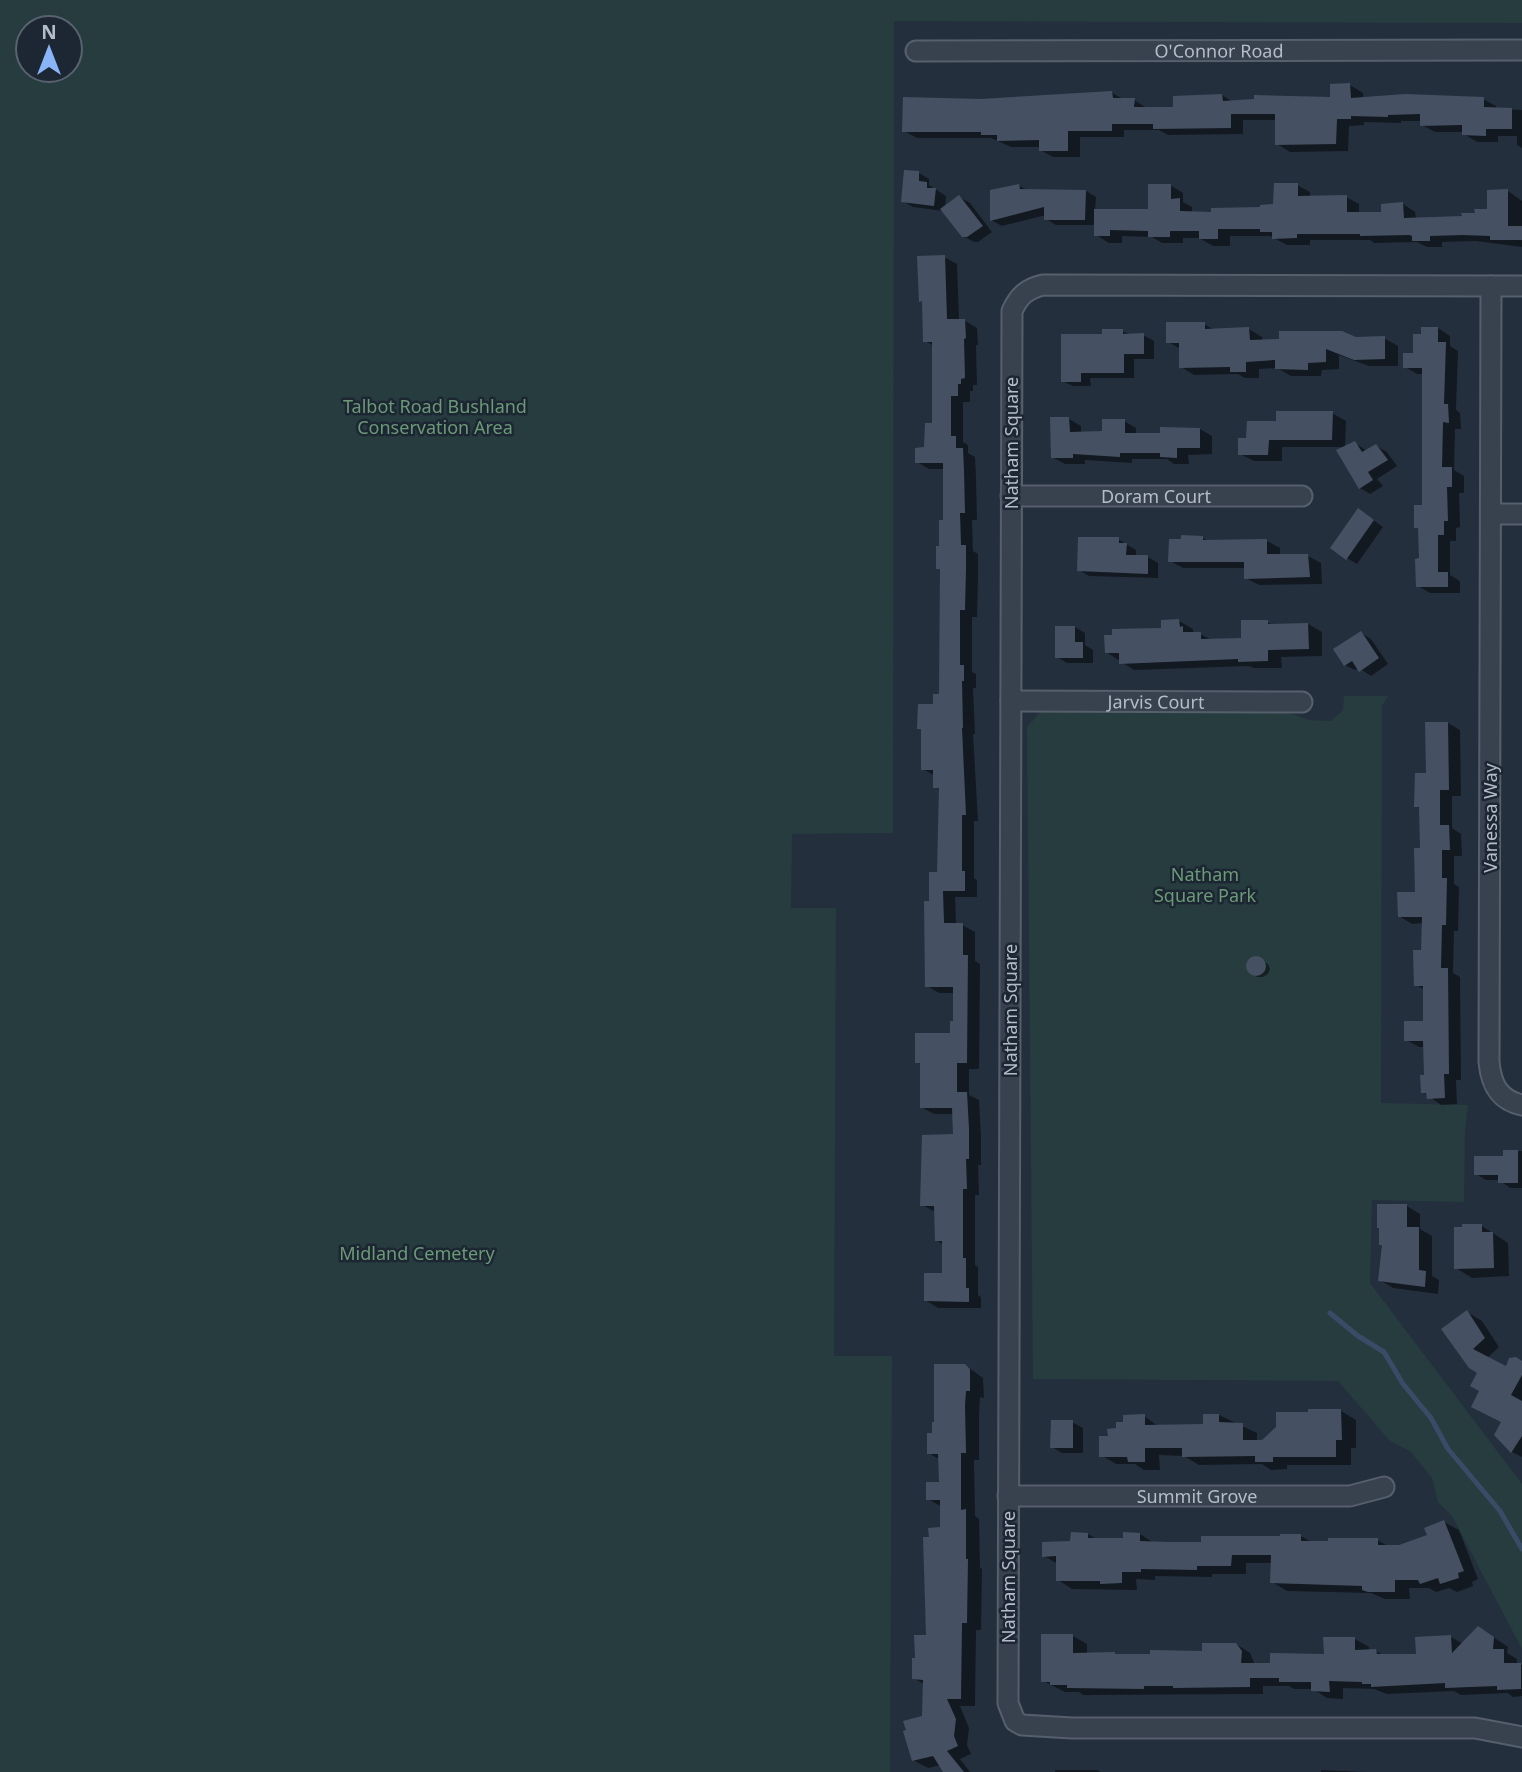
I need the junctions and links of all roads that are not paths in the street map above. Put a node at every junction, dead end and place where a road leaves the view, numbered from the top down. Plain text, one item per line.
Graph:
1 (1522, 50) edge
2 (916, 51) dead end
3 (1491, 286) junction
4 (1522, 286) edge
5 (1011, 496) junction
6 (1302, 496) dead end
7 (1491, 514) junction
8 (1522, 514) edge
9 (1011, 701) junction
10 (1302, 702) dead end
11 (1522, 1105) edge
12 (1384, 1487) dead end
13 (1008, 1496) junction
14 (1522, 1737) edge

1 - 2 street, O'Connor Road
3 - 4 street, Natham Square
3 - 5 street, Natham Square
3 - 7 street, Vanessa Way
5 - 6 street, Doram Court
5 - 9 street, Natham Square
7 - 8 street
7 - 11 street, Vanessa Way
9 - 10 street, Jarvis Court
9 - 13 street, Natham Square
12 - 13 street, Summit Grove
13 - 14 street, Natham Square

